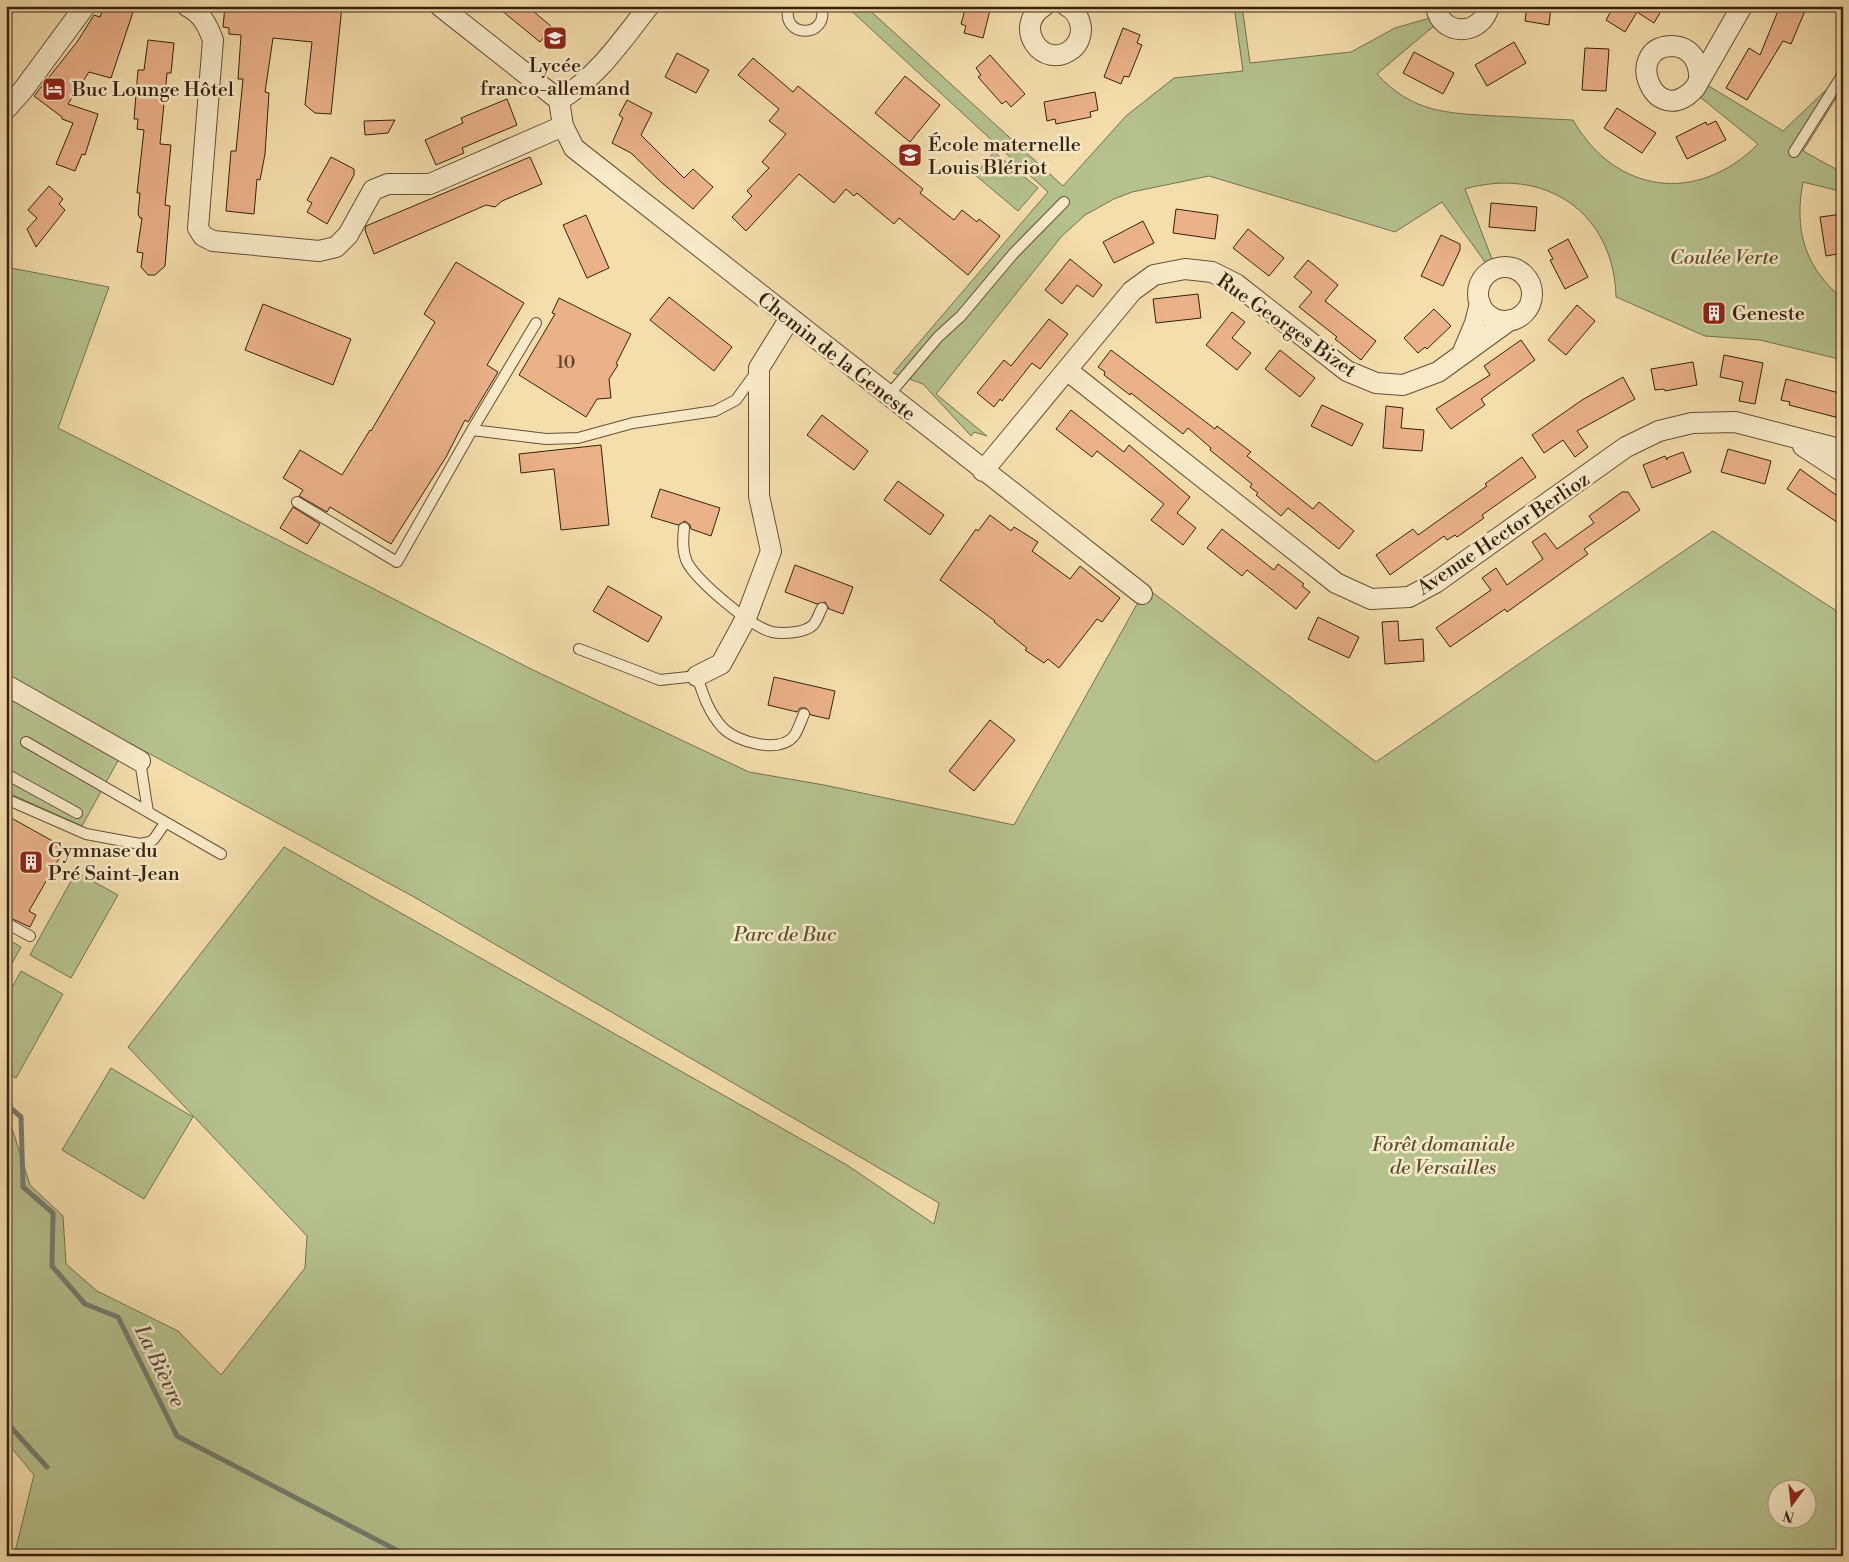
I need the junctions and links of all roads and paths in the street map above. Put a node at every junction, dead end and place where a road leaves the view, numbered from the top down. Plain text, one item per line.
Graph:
1 (85, 6) edge
2 (440, 6) edge
3 (649, 6) edge
4 (789, 6) edge
5 (821, 6) edge
6 (1044, 6) edge
7 (1067, 6) edge
8 (1436, 6) edge
9 (1489, 6) edge
10 (1742, 6) edge
11 (196, 8) edge
12 (1843, 74) edge
13 (1698, 80) dead end
14 (559, 100) junction
15 (6, 109) edge
16 (564, 126) junction
17 (1794, 152) dead end
18 (1064, 202) dead end
19 (1480, 303) junction
20 (790, 318) junction
21 (1510, 320) junction
22 (536, 323) dead end
23 (1462, 354) junction
24 (759, 368) junction
25 (1068, 371) junction
26 (888, 396) junction
27 (472, 430) junction
28 (1791, 438) junction
29 (1843, 450) edge
30 (983, 471) junction
31 (1843, 472) edge
32 (296, 502) dead end
33 (684, 528) dead end
34 (1142, 594) dead end
35 (822, 608) dead end
36 (746, 618) junction
37 (579, 649) dead end
38 (698, 676) junction
39 (6, 685) edge
40 (804, 714) dead end
41 (26, 742) dead end
42 (140, 762) joint
43 (6, 774) edge
44 (6, 799) edge
45 (148, 812) junction
46 (77, 813) dead end
47 (165, 823) junction
48 (221, 854) dead end
49 (6, 923) edge
50 (30, 936) dead end

1 - 15 street
2 - 14 street
3 - 14 street
4 - 5 lane
6 - 7 street
8 - 9 street
10 - 13 street
11 - 16 street
12 - 17 lane
14 - 16 street, Chemin de la Geneste
16 - 20 street, Chemin de la Geneste
18 - 26 lane
19 - 21 street
19 - 21 street, Rue Georges Bizet
19 - 23 street, Rue Georges Bizet
20 - 24 street
20 - 26 street, Chemin de la Geneste
21 - 23 street, Rue Georges Bizet
22 - 27 lane
23 - 25 street, Rue Georges Bizet
24 - 27 lane
24 - 36 street
25 - 28 street, Avenue Hector Berlioz
25 - 30 street, Rue Georges Bizet
26 - 30 street, Chemin de la Geneste
27 - 32 lane
28 - 29 street, Avenue Hector Berlioz
28 - 31 street, Avenue Hector Berlioz
30 - 34 street, Chemin de la Geneste
33 - 36 lane
35 - 36 lane
36 - 38 street
37 - 38 lane
38 - 40 lane
39 - 42 street
41 - 45 lane
42 - 45 lane
43 - 46 lane
44 - 47 lane
45 - 47 lane
47 - 48 lane
49 - 50 lane

